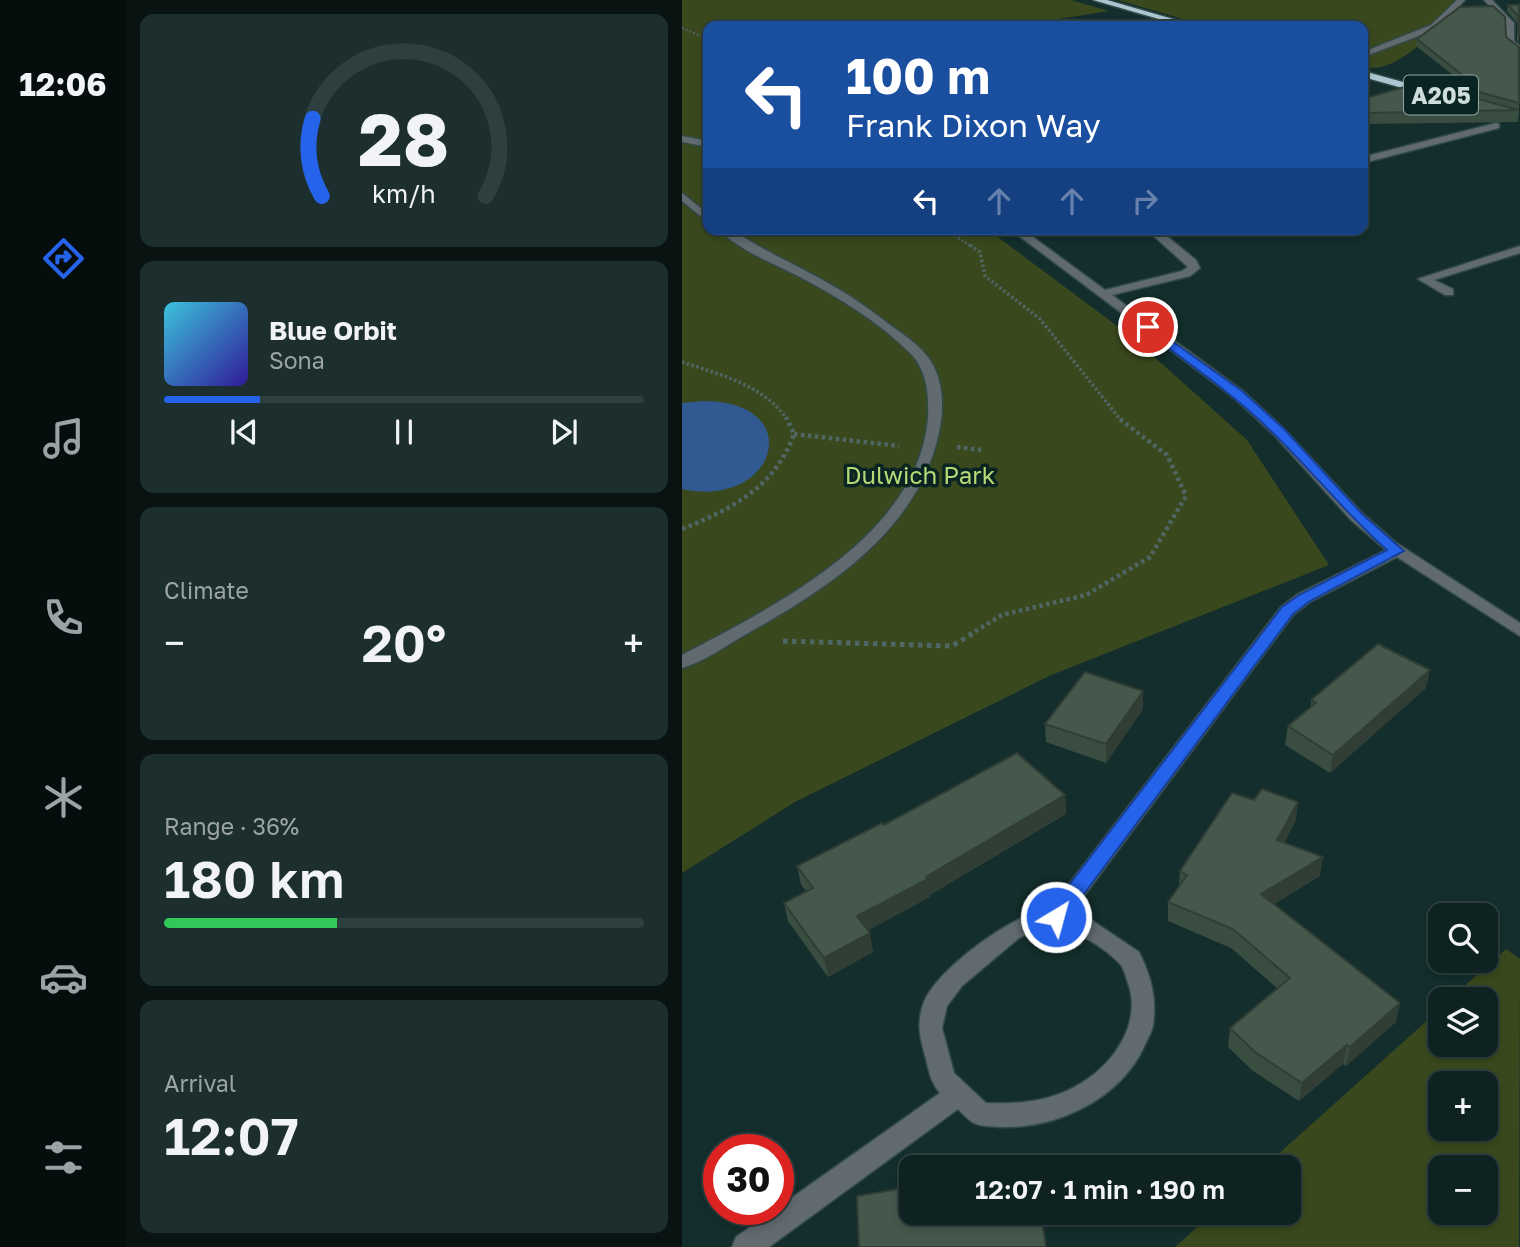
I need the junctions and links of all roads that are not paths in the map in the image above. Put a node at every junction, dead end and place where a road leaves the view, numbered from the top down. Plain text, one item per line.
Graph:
1 (1097, 0) edge
2 (1461, 0) edge
3 (1488, 0) edge
4 (1174, 21) edge
5 (1520, 51) edge
6 (1368, 53) edge
7 (1368, 75) edge
8 (1450, 98) edge
9 (1496, 126) edge
10 (682, 139) edge
11 (703, 143) edge
12 (1368, 159) edge
13 (682, 196) edge
14 (703, 215) edge
15 (734, 235) edge
16 (1023, 235) edge
17 (1158, 235) edge
18 (1520, 249) edge
19 (1449, 292) dead end
20 (1103, 294) junction
21 (1397, 551) junction
22 (1520, 631) edge
23 (682, 662) edge
24 (1056, 917) junction
25 (959, 1094) junction
26 (746, 1247) edge

1 - 4 highway
2 - 6 street
3 - 5 street
7 - 8 highway, A205
9 - 12 street
10 - 11 street
13 - 14 street
15 - 23 street
16 - 20 street
17 - 20 street
18 - 19 street
20 - 21 street
21 - 22 street
21 - 24 street
24 - 25 street
24 - 25 street
25 - 26 street

